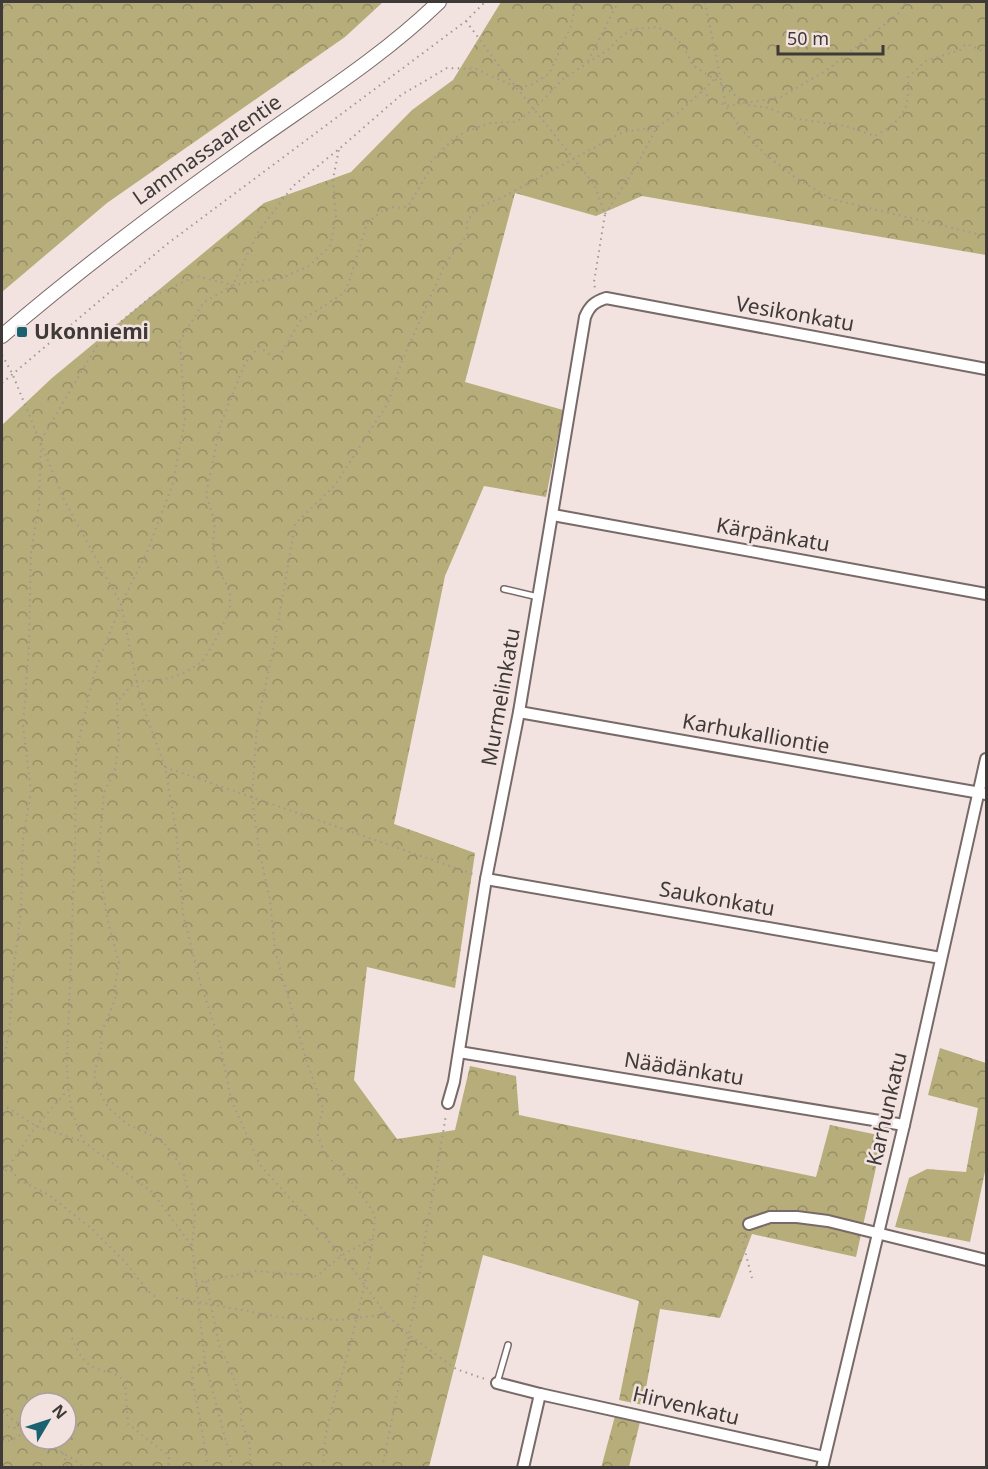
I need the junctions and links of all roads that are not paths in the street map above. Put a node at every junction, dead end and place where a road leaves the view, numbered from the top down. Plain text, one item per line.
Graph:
1 (439, 2) edge
2 (596, 301) joint
3 (2, 336) edge
4 (987, 369) edge
5 (553, 515) junction
6 (504, 590) dead end
7 (987, 594) edge
8 (538, 597) junction
9 (519, 712) junction
10 (987, 759) edge
11 (983, 794) edge
12 (486, 879) junction
13 (941, 958) junction
14 (459, 1052) junction
15 (448, 1103) road end
16 (904, 1125) junction
17 (749, 1224) road end
18 (878, 1234) junction
19 (987, 1260) edge
20 (508, 1345) dead end
21 (497, 1383) joint
22 (540, 1394) junction
23 (823, 1462) edge
24 (523, 1467) edge

1 - 3 street, Lammassaarentie
2 - 4 street, Vesikonkatu
2 - 5 street, Murmelinkatu
5 - 7 street, Kärpänkatu
5 - 8 street, Murmelinkatu
6 - 8 lane
8 - 9 street, Murmelinkatu
9 - 11 street, Karhukalliontie
9 - 12 street, Murmelinkatu
10 - 11 street, Karhunkatu
11 - 13 street, Karhunkatu
12 - 13 street, Saukonkatu
12 - 14 street, Murmelinkatu
13 - 16 street, Karhunkatu
14 - 15 street, Murmelinkatu
14 - 16 street, Näädänkatu
16 - 18 street, Karhunkatu
17 - 18 street
18 - 19 street
18 - 23 street, Karhunkatu
20 - 21 lane
21 - 22 street, Hirvenkatu
22 - 23 street, Hirvenkatu
22 - 24 street

